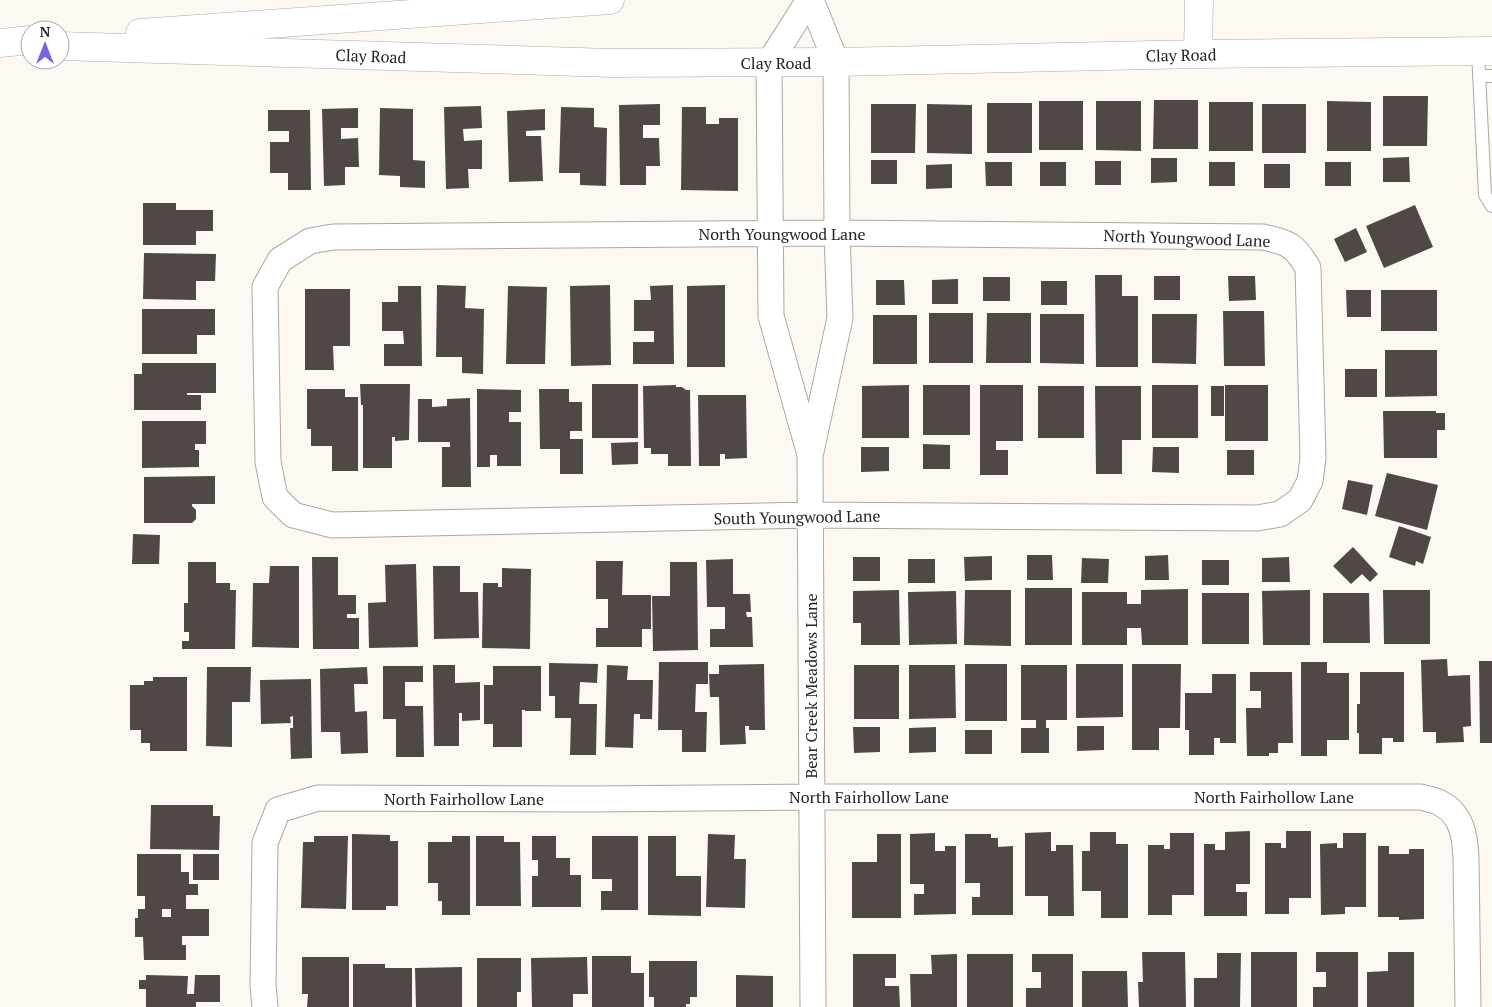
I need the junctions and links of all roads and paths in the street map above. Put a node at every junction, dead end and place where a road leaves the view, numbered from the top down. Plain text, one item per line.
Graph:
1 (610, 0) edge
2 (810, 0) edge
3 (1199, 0) edge
4 (70, 37) edge
5 (20, 41) edge
6 (0, 43) edge
7 (20, 44) edge
8 (70, 46) edge
9 (1198, 54) junction
10 (836, 62) junction
11 (769, 63) junction
12 (1485, 64) edge
13 (1492, 206) edge
14 (837, 233) junction
15 (771, 234) junction
16 (1310, 365) joint
17 (267, 383) joint
18 (810, 456) junction
19 (810, 516) junction
20 (812, 797) junction
21 (265, 1007) edge
22 (813, 1007) edge
23 (1468, 1007) edge

1 - 4 main road
2 - 10 street, Bear Creek Meadows Lane
2 - 11 street, Bear Creek Meadows Lane
3 - 9 main road
5 - 6 main road
6 - 7 main road
8 - 11 main road, Clay Road
9 - 10 main road, Clay Road
9 - 12 main road, Clay Road
10 - 11 main road, Clay Road
10 - 14 street, Bear Creek Meadows Lane
11 - 15 street, Bear Creek Meadows Lane
12 - 13 lane
14 - 15 street, North Youngwood Lane
14 - 16 street, North Youngwood Lane
14 - 18 street, Bear Creek Meadows Lane
15 - 17 street, North Youngwood Lane
15 - 18 street, Bear Creek Meadows Lane
16 - 19 street, South Youngwood Lane
17 - 19 street, South Youngwood Lane
18 - 19 street, Bear Creek Meadows Lane
19 - 20 street, Bear Creek Meadows Lane
20 - 21 street, North Fairhollow Lane
20 - 22 street, Bear Creek Meadows Lane
20 - 23 street, North Fairhollow Lane

